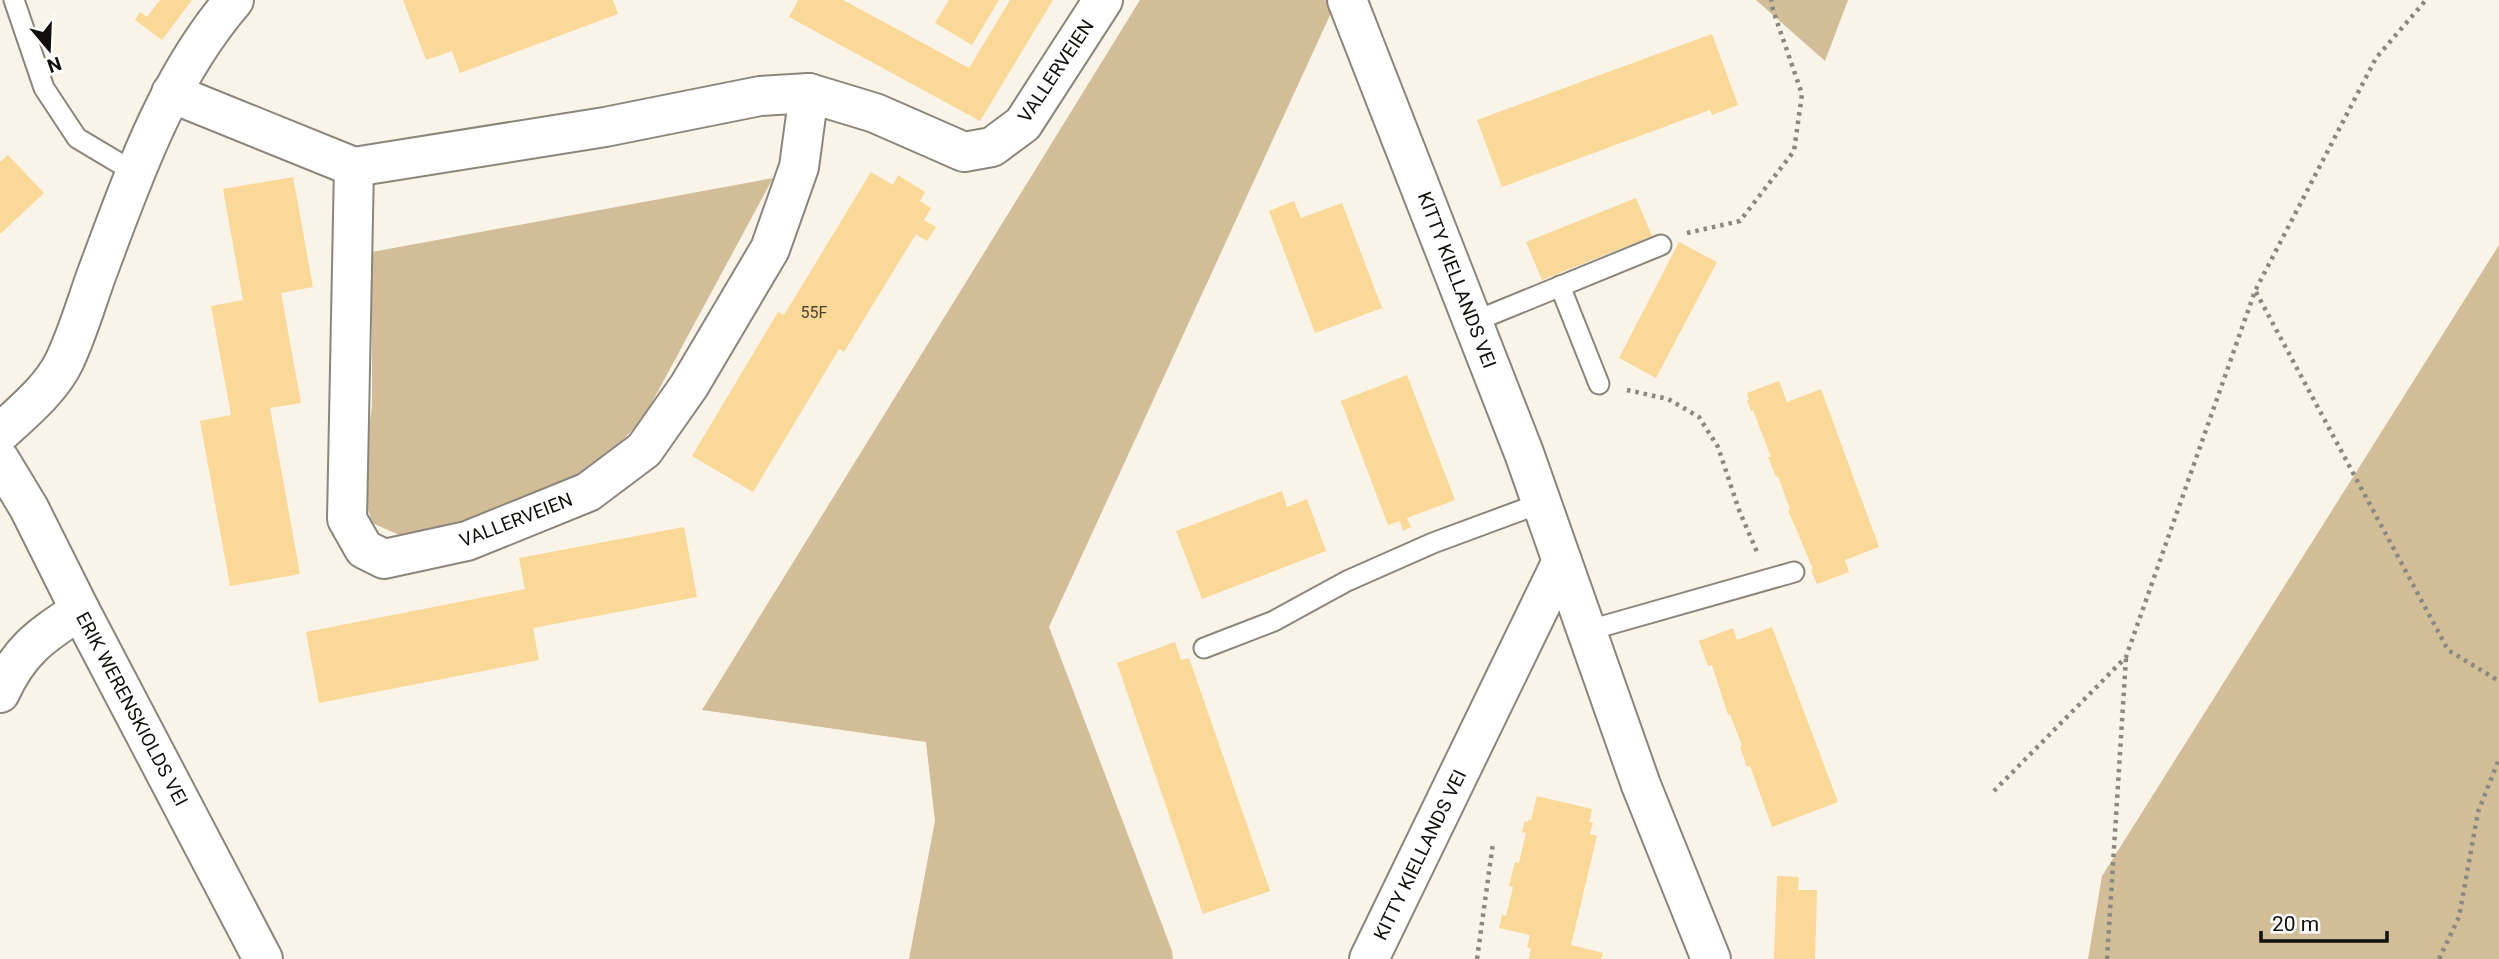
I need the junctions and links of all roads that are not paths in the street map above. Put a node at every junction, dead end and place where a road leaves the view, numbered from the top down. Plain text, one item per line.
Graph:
1 (14, 0) edge
2 (234, 0) edge
3 (1103, 0) edge
4 (1347, 0) edge
5 (171, 93) junction
6 (809, 93) junction
7 (354, 167) junction
8 (134, 172) junction
9 (1661, 245) road end
10 (1560, 286) junction
11 (1473, 322) junction
12 (1598, 384) road end
13 (0, 433) edge
14 (0, 460) edge
15 (1541, 503) junction
16 (1562, 561) junction
17 (1794, 572) dead end
18 (80, 610) junction
19 (1586, 631) junction
20 (1204, 648) dead end
21 (0, 693) edge
22 (263, 959) edge
23 (1369, 959) edge
24 (1711, 959) edge

1 - 8 lane
2 - 5 street
3 - 6 street, VALLERVEIEN
4 - 11 street, KITTY KIELLANDS VEI
5 - 7 street
5 - 8 street
6 - 7 street, VALLERVEIEN
6 - 7 street, VALLERVEIEN
8 - 13 street
9 - 10 lane
10 - 11 lane
10 - 12 lane
11 - 15 street, KITTY KIELLANDS VEI
14 - 18 street, ERIK WERENSKIOLDS VEI
15 - 16 street, KITTY KIELLANDS VEI
15 - 20 lane
16 - 19 street, KITTY KIELLANDS VEI
16 - 23 street, KITTY KIELLANDS VEI
17 - 19 lane
18 - 21 street
18 - 22 street, ERIK WERENSKIOLDS VEI
19 - 24 street, KITTY KIELLANDS VEI

